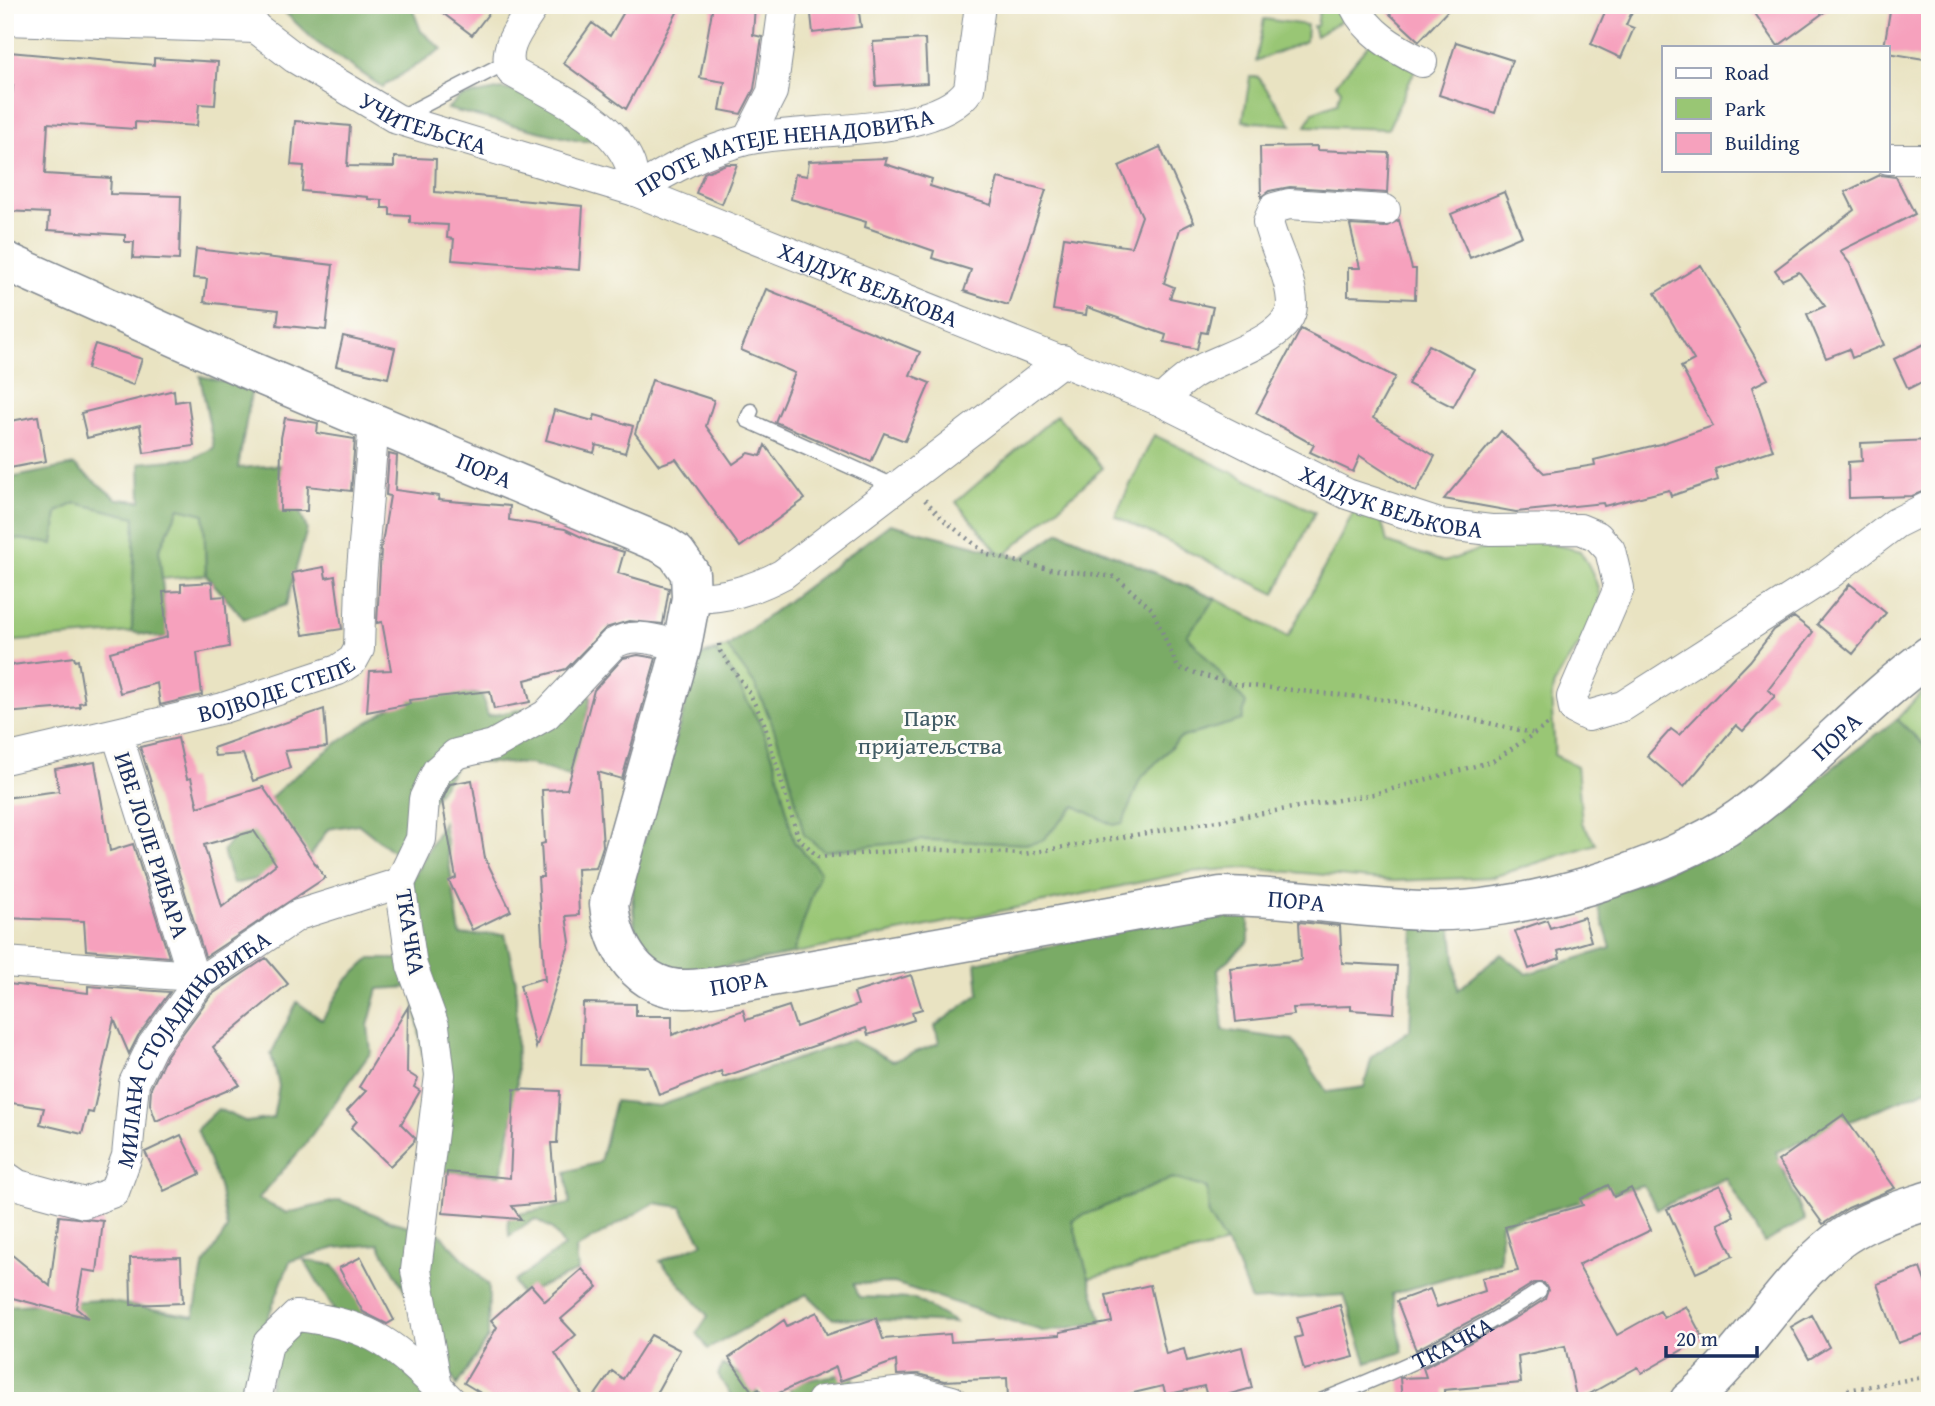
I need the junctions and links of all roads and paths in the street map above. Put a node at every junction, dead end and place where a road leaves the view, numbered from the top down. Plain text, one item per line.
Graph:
1 (534, 5) edge
2 (784, 5) edge
3 (980, 5) edge
4 (1354, 5) edge
5 (248, 16) edge
6 (5, 20) edge
7 (507, 62) junction
8 (1422, 62) dead end
9 (397, 119) junction
10 (748, 139) junction
11 (1890, 159) edge
12 (1930, 159) edge
13 (635, 191) junction
14 (1385, 210) dead end
15 (5, 261) edge
16 (1063, 360) junction
17 (1161, 401) junction
18 (751, 411) dead end
19 (374, 422) junction
20 (902, 484) junction
21 (1930, 506) edge
22 (706, 598) junction
23 (682, 646) junction
24 (1930, 655) edge
25 (1574, 709) junction
26 (117, 734) junction
27 (1533, 734) junction
28 (5, 759) edge
29 (400, 883) junction
30 (5, 962) edge
31 (196, 979) junction
32 (5, 1176) edge
33 (1930, 1200) edge
34 (1539, 1291) dead end
35 (1930, 1376) edge
36 (444, 1394) edge
37 (256, 1401) edge
38 (822, 1401) edge
39 (953, 1401) edge
40 (1321, 1401) edge
41 (1689, 1401) edge
42 (1829, 1401) edge

1 - 7 street
2 - 10 street
3 - 10 street, ПРОТЕ МАТЕЈЕ НЕНАДОВИЋА
4 - 8 street
5 - 6 street
5 - 9 street, УЧИТЕЉСКА
7 - 9 lane
7 - 13 street, ПРОТЕ МАТЕЈЕ НЕНАДОВИЋА
9 - 13 street, УЧИТЕЉСКА
10 - 13 street, ПРОТЕ МАТЕЈЕ НЕНАДОВИЋА
11 - 12 street
13 - 16 street, ХАЈДУК ВЕЉКОВА
14 - 17 street
15 - 19 street, ПОРА
16 - 17 street, ХАЈДУК ВЕЉКОВА
16 - 20 street
17 - 25 street, ХАЈДУК ВЕЉКОВА
18 - 20 lane
19 - 22 street, ПОРА
19 - 26 street, ВОЈВОДЕ СТЕПЕ
20 - 22 street
20 - 27 path
21 - 25 street
22 - 23 street, ПОРА
22 - 27 path
23 - 24 street, ПОРА
23 - 29 street, ТКАЧКА
25 - 27 path
26 - 28 street, ВОЈВОДЕ СТЕПЕ
26 - 31 street, ИВЕ ЛОЛЕ РИБАРА
29 - 31 street, МИЛАНА СТОЈАДИНОВИЋА
29 - 36 street, ТКАЧКА
30 - 31 street, ИВЕ ЛОЛЕ РИБАРА
31 - 32 street, МИЛАНА СТОЈАДИНОВИЋА
33 - 41 street
34 - 40 lane, ТКАЧКА
35 - 42 path
36 - 37 street, ТКАЧКА
38 - 39 street

